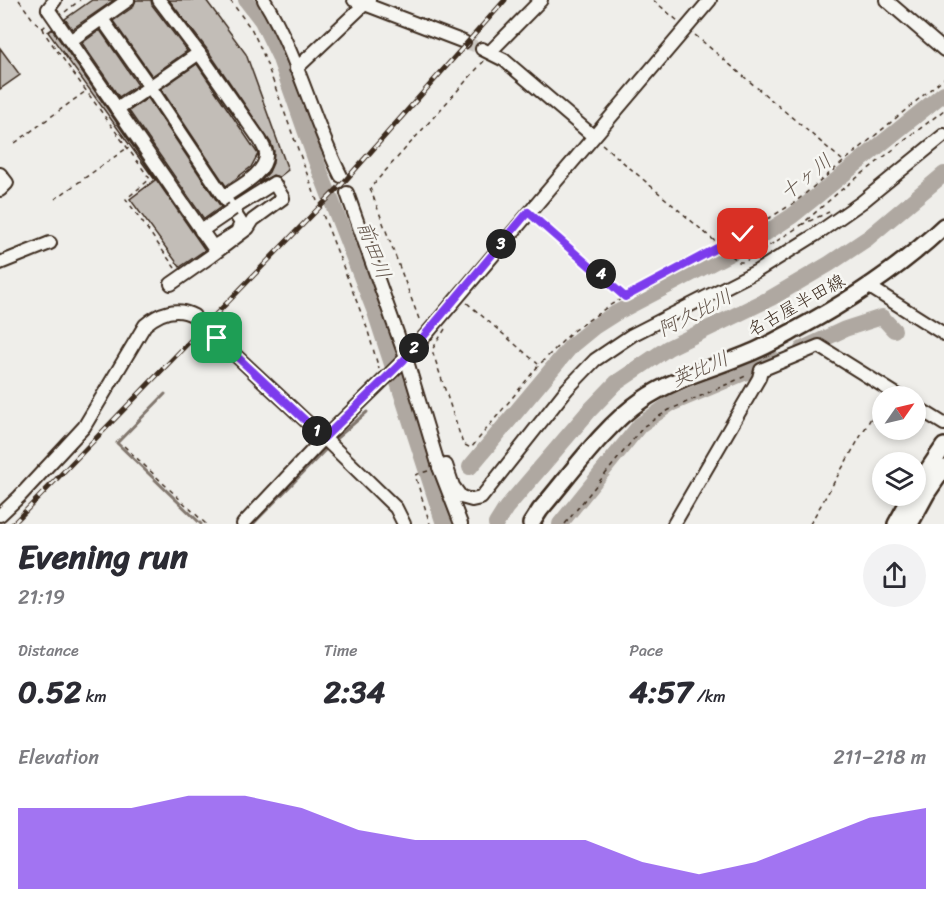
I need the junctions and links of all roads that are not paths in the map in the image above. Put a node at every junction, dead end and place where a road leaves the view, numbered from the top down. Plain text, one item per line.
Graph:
1 (55, 0) edge
2 (128, 0) edge
3 (159, 0) edge
4 (264, 0) edge
5 (541, 0) edge
6 (710, 0) edge
7 (886, 0) edge
8 (363, 2) edge
9 (102, 19) junction
10 (70, 41) junction
11 (464, 42) tunnel mouth
12 (944, 50) edge
13 (199, 53) junction
14 (296, 69) junction
15 (150, 87) junction
16 (117, 109) junction
17 (944, 135) edge
18 (593, 136) junction
19 (0, 174) edge
20 (341, 176) dead end
21 (0, 190) edge
22 (346, 193) dead end
23 (224, 197) junction
24 (944, 226) edge
25 (201, 231) junction
26 (50, 243) dead end
27 (0, 263) edge
28 (171, 284) dead end
29 (868, 286) junction
30 (195, 316) tunnel mouth
31 (944, 334) edge
32 (217, 338) tunnel mouth
33 (404, 360) junction
34 (883, 386) edge
35 (926, 413) edge
36 (944, 424) edge
37 (324, 438) junction
38 (944, 446) edge
39 (439, 467) junction
40 (944, 468) edge
41 (926, 473) edge
42 (906, 506) edge
43 (0, 515) edge
44 (243, 524) edge
45 (404, 524) edge
46 (461, 524) edge
47 (531, 524) edge
48 (674, 524) edge
49 (896, 524) edge
50 (910, 524) edge

1 - 10 street
2 - 9 street
3 - 13 street
4 - 14 street
5 - 18 street
6 - 18 street
7 - 12 street
8 - 11 street
8 - 14 street
9 - 10 street
9 - 15 street
10 - 16 street
13 - 15 street
13 - 23 street
14 - 20 street
15 - 16 street
15 - 23 street
16 - 25 street
17 - 39 street
18 - 33 street
19 - 21 street
22 - 33 street
23 - 25 street
24 - 29 main road, 名古屋半田線
25 - 28 street
26 - 27 street
29 - 31 street
29 - 47 main road, 名古屋半田線
30 - 43 street
32 - 37 street
33 - 37 street
33 - 39 street
34 - 48 street
35 - 36 street
37 - 44 street
37 - 45 street
38 - 41 main road
39 - 46 street
40 - 50 main road
42 - 49 main road

